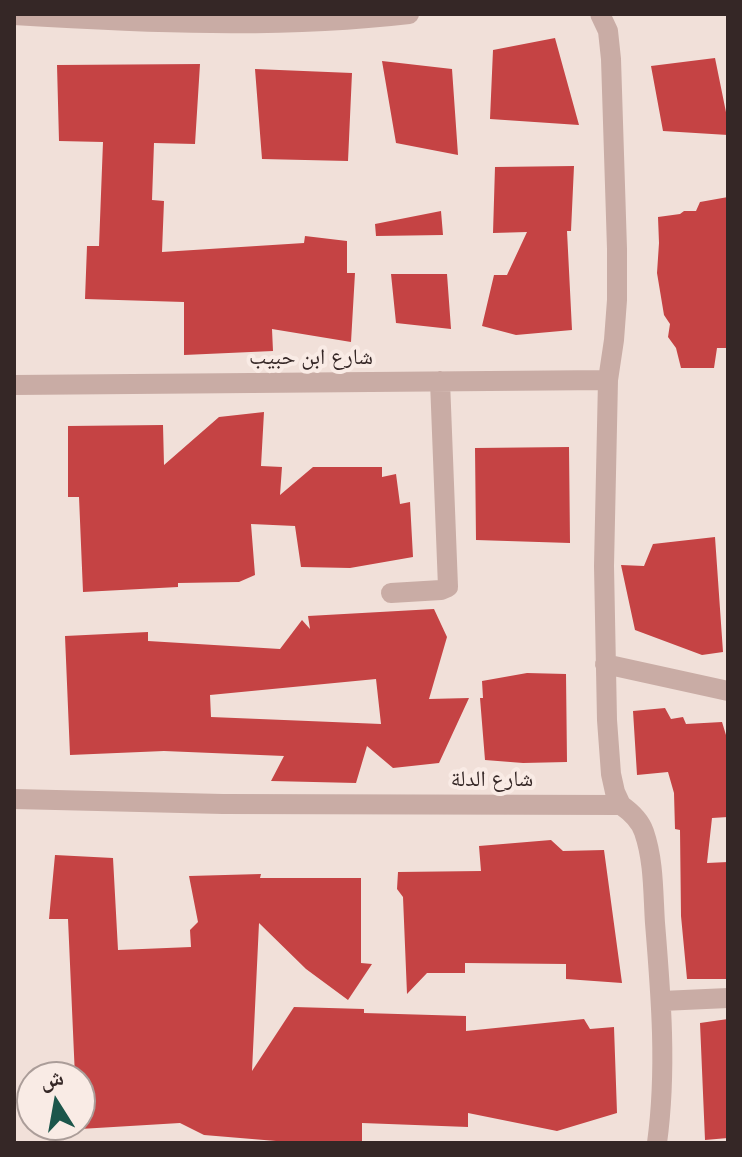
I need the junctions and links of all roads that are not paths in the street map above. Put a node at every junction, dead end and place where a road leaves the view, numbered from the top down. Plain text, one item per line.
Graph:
1 (409, 14) edge
2 (600, 14) edge
3 (14, 15) edge
4 (608, 380) junction
5 (440, 381) junction
6 (14, 385) edge
7 (391, 593) dead end
8 (605, 664) junction
9 (728, 691) edge
10 (14, 799) edge
11 (621, 805) junction
12 (728, 998) edge
13 (662, 1001) junction
14 (657, 1143) edge

1 - 3 street
2 - 4 street
4 - 5 street, شارع ابن حبيب
4 - 8 street
5 - 6 street, شارع ابن حبيب
5 - 7 street
8 - 9 street
8 - 11 street
10 - 11 street, شارع الدلة
11 - 13 street
12 - 13 street
13 - 14 street

